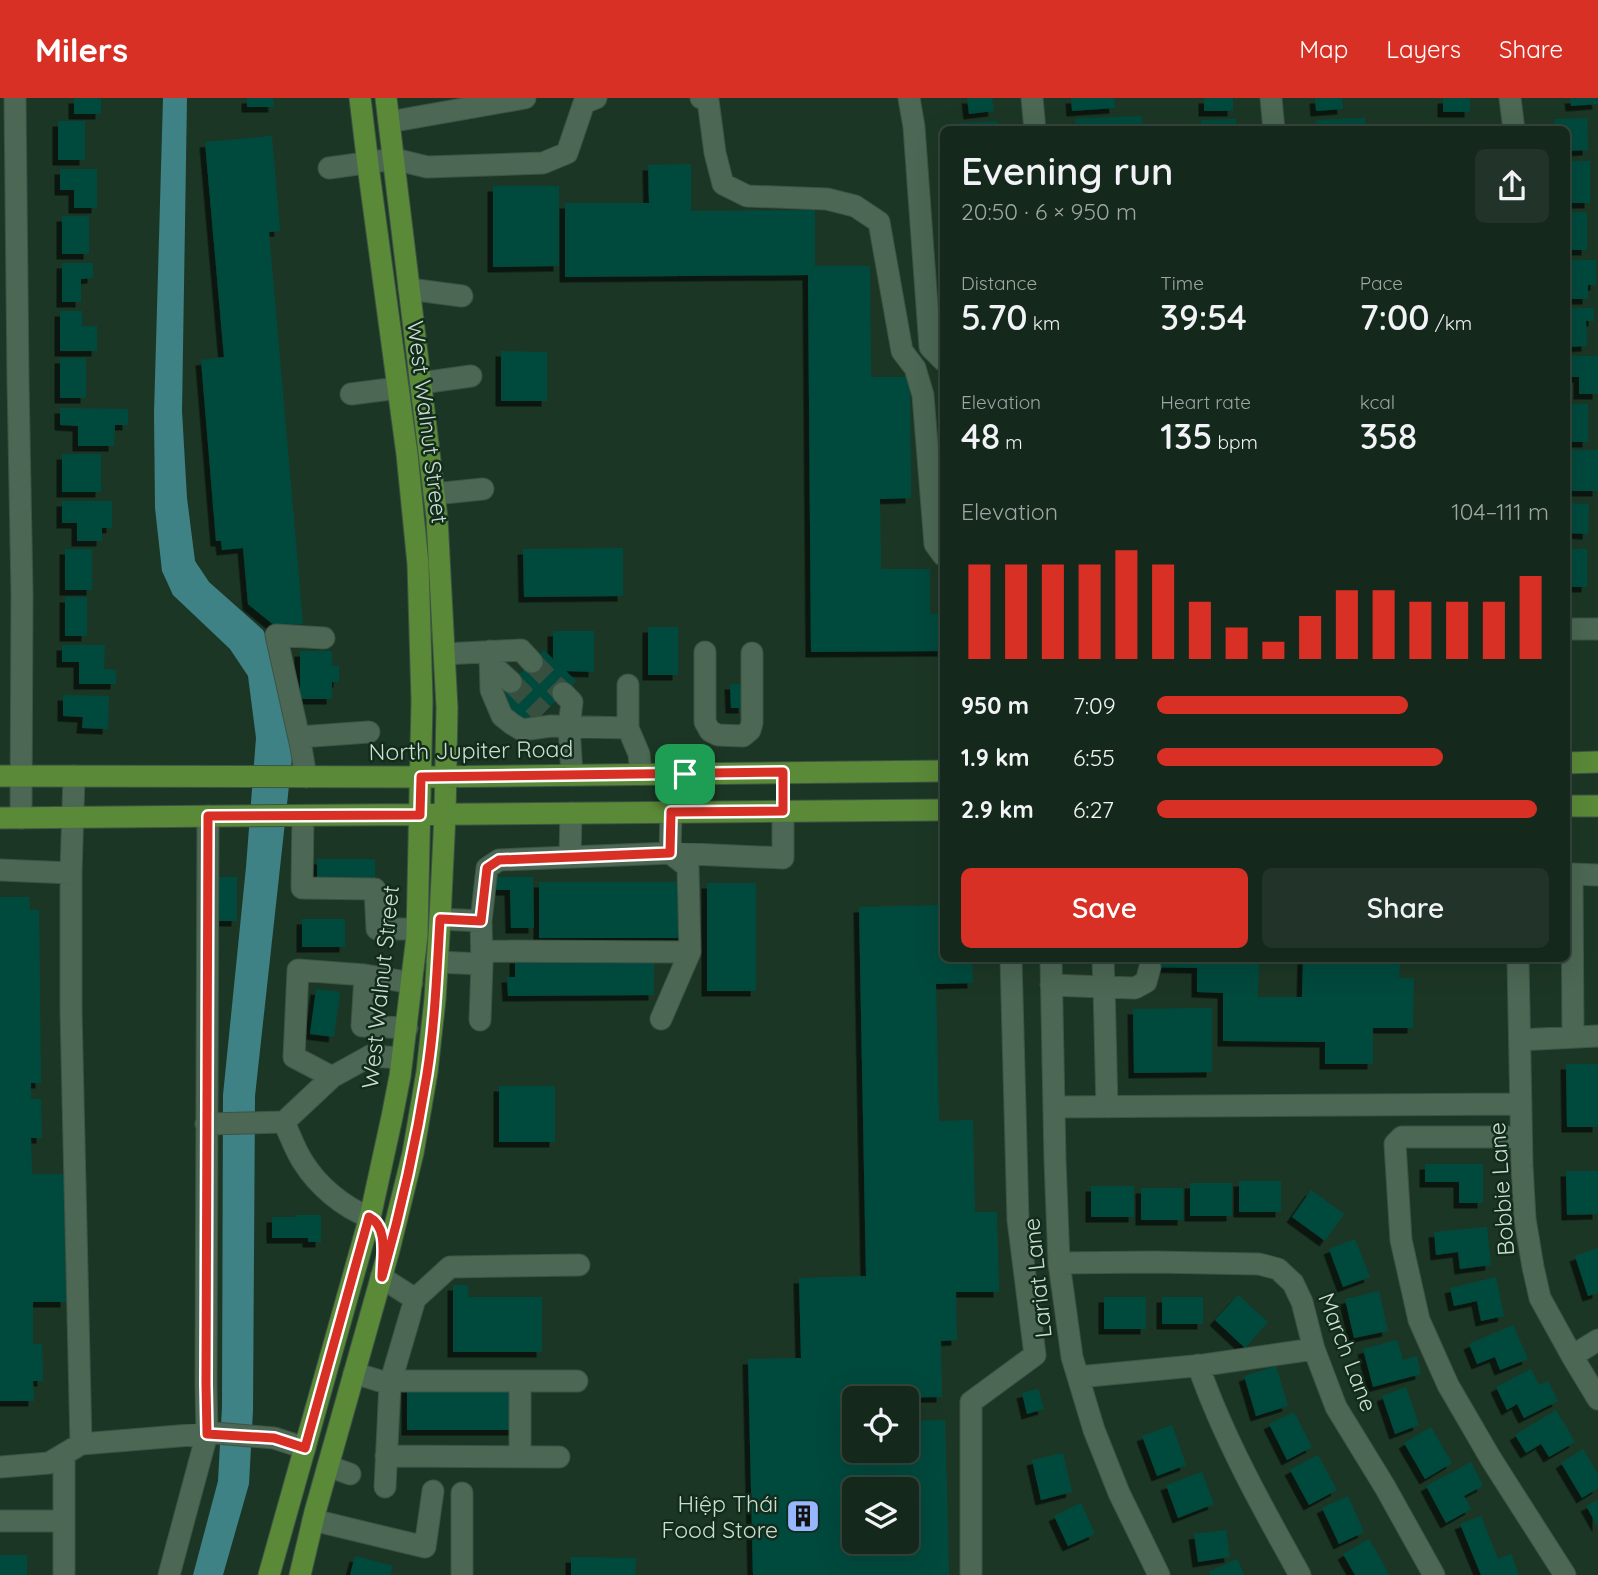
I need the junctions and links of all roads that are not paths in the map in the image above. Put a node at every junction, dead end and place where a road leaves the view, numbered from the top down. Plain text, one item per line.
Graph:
1 (15, 98) edge
2 (360, 98) edge
3 (386, 98) edge
4 (525, 98) edge
5 (596, 98) edge
6 (701, 98) edge
7 (909, 98) edge
8 (1032, 98) edge
9 (1271, 98) edge
10 (1510, 98) edge
11 (389, 122) junction
12 (1035, 126) edge
13 (1274, 126) edge
14 (1514, 126) edge
15 (394, 159) junction
16 (368, 163) junction
17 (329, 168) dead end
18 (383, 282) junction
19 (410, 289) junction
20 (463, 296) dead end
21 (940, 357) edge
22 (471, 376) dead end
23 (421, 383) junction
24 (398, 388) junction
25 (351, 394) dead end
26 (483, 489) dead end
27 (433, 490) junction
28 (940, 551) edge
29 (1570, 629) edge
30 (1598, 629) edge
31 (324, 638) dead end
32 (705, 652) dead end
33 (752, 653) dead end
34 (445, 654) junction
35 (490, 657) junction
36 (532, 662) tunnel mouth
37 (511, 682) tunnel mouth
38 (628, 685) dead end
39 (563, 694) dead end
40 (556, 722) junction
41 (628, 728) junction
42 (369, 732) dead end
43 (299, 737) junction
44 (1598, 762) edge
45 (1570, 763) edge
46 (940, 771) edge
47 (783, 772) junction
48 (641, 774) junction
49 (572, 775) junction
50 (10, 776) edge
51 (74, 776) junction
52 (446, 776) junction
53 (302, 777) junction
54 (421, 777) junction
55 (1570, 806) edge
56 (1598, 806) edge
57 (940, 810) edge
58 (783, 811) junction
59 (671, 812) junction
60 (571, 813) junction
61 (446, 814) junction
62 (420, 815) junction
63 (211, 816) junction
64 (299, 816) junction
65 (73, 817) junction
66 (10, 818) edge
67 (670, 853) junction
68 (570, 857) junction
69 (0, 870) edge
70 (71, 873) junction
71 (1598, 875) edge
72 (440, 919) junction
73 (481, 921) junction
74 (417, 929) junction
75 (690, 952) junction
76 (482, 957) junction
77 (437, 962) junction
78 (1011, 962) edge
79 (1051, 962) edge
80 (1104, 962) edge
81 (1518, 962) edge
82 (1150, 967) dead end
83 (365, 975) junction
84 (412, 982) junction
85 (1051, 985) junction
86 (1104, 987) junction
87 (480, 1020) dead end
88 (661, 1020) dead end
89 (362, 1026) junction
90 (407, 1028) junction
91 (1598, 1036) edge
92 (1573, 1037) junction
93 (1520, 1040) junction
94 (402, 1058) junction
95 (361, 1062) junction
96 (332, 1077) junction
97 (1521, 1104) junction
98 (1054, 1107) junction
99 (1107, 1107) junction
100 (393, 1112) junction
101 (274, 1122) junction
102 (210, 1124) junction
103 (1521, 1138) junction
104 (398, 1213) junction
105 (369, 1217) junction
106 (1059, 1263) junction
107 (579, 1265) dead end
108 (382, 1277) junction
109 (415, 1299) junction
110 (1598, 1340) edge
111 (1314, 1349) junction
112 (1572, 1356) junction
113 (1198, 1365) junction
114 (327, 1369) junction
115 (354, 1373) junction
116 (1078, 1377) junction
117 (520, 1381) junction
118 (577, 1381) dead end
119 (391, 1382) junction
120 (1598, 1399) edge
121 (211, 1434) junction
122 (305, 1448) junction
123 (72, 1449) junction
124 (386, 1455) junction
125 (520, 1457) junction
126 (559, 1457) dead end
127 (328, 1466) junction
128 (0, 1467) edge
129 (350, 1474) dead end
130 (385, 1487) dead end
131 (433, 1490) dead end
132 (462, 1493) dead end
133 (313, 1520) junction
134 (0, 1521) edge
135 (64, 1521) junction
136 (302, 1568) edge
137 (64, 1575) edge
138 (169, 1575) edge
139 (269, 1575) edge
140 (462, 1575) edge
141 (971, 1575) edge
142 (1159, 1575) edge
143 (1300, 1575) edge
144 (1434, 1575) edge
145 (1565, 1575) edge

1 - 50 street
2 - 16 main road, West Walnut Street
3 - 11 main road, West Walnut Street
4 - 11 street
5 - 15 street
6 - 28 street
7 - 21 street
8 - 12 street
9 - 13 street
10 - 14 street
11 - 15 main road, West Walnut Street
15 - 16 street
15 - 19 main road, West Walnut Street
16 - 17 street
16 - 18 main road, West Walnut Street
18 - 23 main road
18 - 24 main road, West Walnut Street
19 - 20 street
19 - 23 main road, West Walnut Street
22 - 23 street
23 - 27 main road, West Walnut Street
24 - 25 street
24 - 27 main road
24 - 54 main road, West Walnut Street
26 - 27 street
27 - 34 main road, West Walnut Street
29 - 30 street
31 - 43 street
32 - 33 street
34 - 35 street
34 - 52 main road, West Walnut Street
35 - 36 street
35 - 37 street
35 - 40 street
38 - 41 street
39 - 40 street
40 - 41 street
40 - 49 street
41 - 48 street
42 - 43 street
43 - 53 street
44 - 45 main road
46 - 47 main road, North Jupiter Road
47 - 48 main road, North Jupiter Road
47 - 58 main road
48 - 49 main road, North Jupiter Road
49 - 52 main road, North Jupiter Road
50 - 51 main road, North Jupiter Road
50 - 66 street
51 - 53 main road, North Jupiter Road
51 - 65 street
52 - 54 main road, North Jupiter Road
52 - 61 main road, West Walnut Street
53 - 54 main road, North Jupiter Road
54 - 62 main road, West Walnut Street
55 - 56 main road
57 - 58 main road
58 - 59 main road
58 - 67 street
59 - 60 main road
59 - 67 street
60 - 61 main road
60 - 68 street
61 - 62 main road
61 - 72 main road, West Walnut Street
62 - 64 main road
62 - 74 main road, West Walnut Street
63 - 64 main road
63 - 65 main road
63 - 102 street
64 - 74 street
65 - 66 main road
65 - 70 street
67 - 68 street
67 - 75 street
68 - 73 street
69 - 70 street
70 - 123 street
71 - 92 street
72 - 73 street
72 - 77 main road, West Walnut Street
73 - 76 street
74 - 84 main road, West Walnut Street
75 - 76 street
75 - 88 street
76 - 77 street
76 - 87 street
77 - 104 main road, West Walnut Street
78 - 141 street
79 - 85 street, Lariat Lane
80 - 86 street
81 - 93 street, Bobbie Lane
82 - 86 street
83 - 84 street
83 - 89 street
83 - 96 street
84 - 90 main road, West Walnut Street
85 - 86 street
85 - 98 street, Lariat Lane
86 - 99 street
89 - 90 street
89 - 95 street
90 - 94 main road, West Walnut Street
91 - 92 street
92 - 93 street
93 - 97 street, Bobbie Lane
94 - 95 street
94 - 100 main road, West Walnut Street
95 - 96 street
96 - 101 street
97 - 99 street
97 - 103 street, Bobbie Lane
98 - 99 street
98 - 106 street, Lariat Lane
100 - 104 main road
100 - 105 main road, West Walnut Street
101 - 102 street
101 - 105 street
102 - 121 street
103 - 112 street, Bobbie Lane
103 - 145 street
104 - 108 main road, West Walnut Street
105 - 108 main road
105 - 114 main road, West Walnut Street
106 - 111 street, March Lane
106 - 116 street, Lariat Lane
107 - 109 street
108 - 109 street
108 - 115 main road, West Walnut Street
109 - 119 street
110 - 112 street
111 - 113 street
111 - 144 street, March Lane
112 - 120 street, Bobbie Lane
113 - 116 street
113 - 143 street
114 - 122 main road, West Walnut Street
114 - 127 main road
115 - 119 street
115 - 127 main road, West Walnut Street
116 - 142 street, Lariat Lane
117 - 118 street
117 - 119 street
117 - 125 street
119 - 124 street
121 - 122 street
121 - 123 street
121 - 138 street
122 - 136 main road
122 - 139 main road, West Walnut Street
123 - 128 street
123 - 135 street
124 - 125 street
124 - 130 street
125 - 126 street
127 - 129 street
127 - 133 main road, West Walnut Street
131 - 133 street
132 - 140 street
133 - 136 main road, West Walnut Street
134 - 135 street
135 - 137 street

